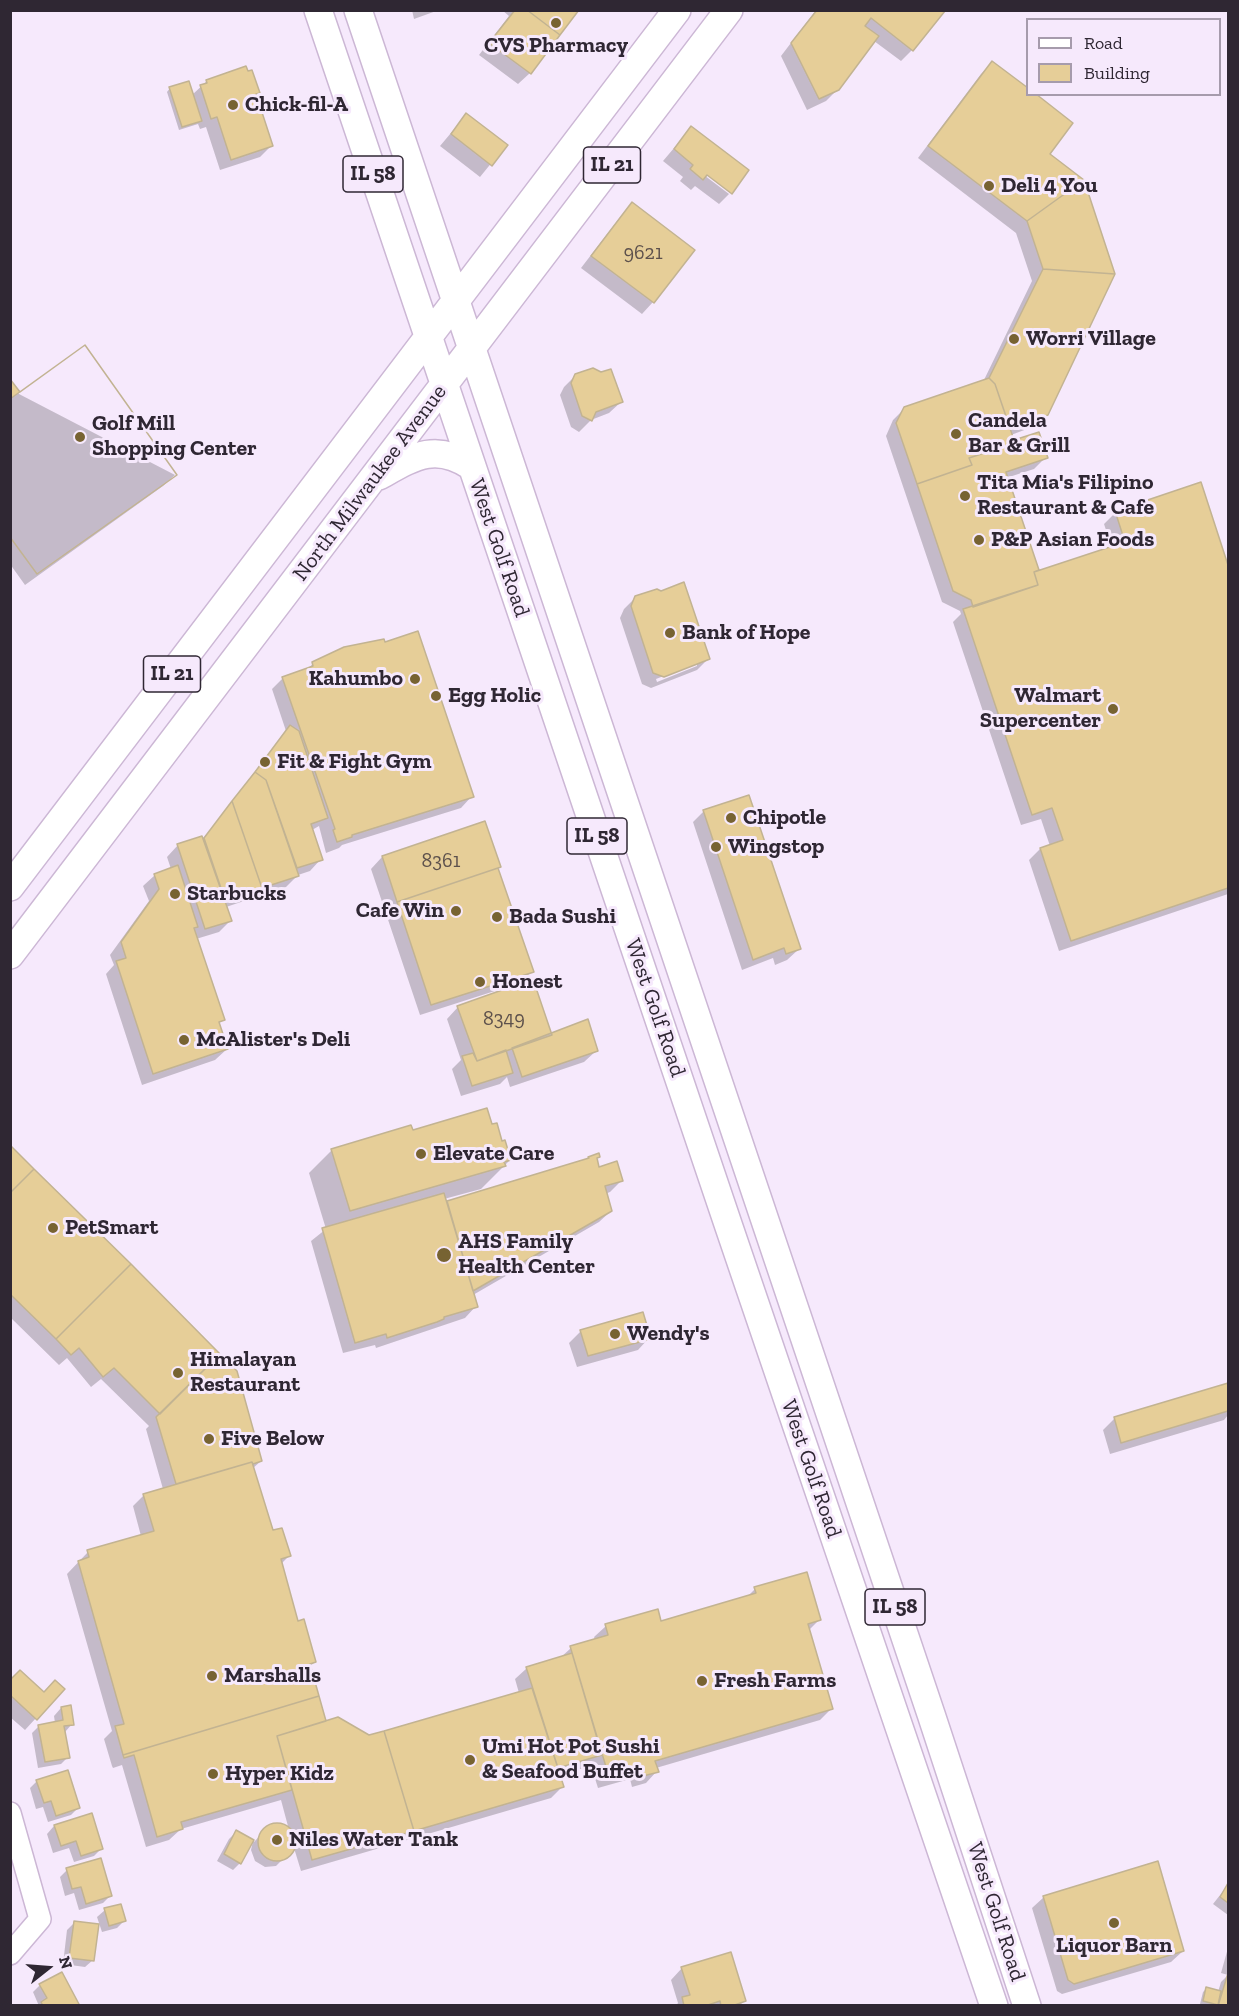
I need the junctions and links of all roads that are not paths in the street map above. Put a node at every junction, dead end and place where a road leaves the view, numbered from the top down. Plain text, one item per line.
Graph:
1 (318, 10) edge
2 (358, 10) edge
3 (677, 10) edge
4 (729, 10) edge
5 (456, 301) junction
6 (428, 337) junction
7 (472, 350) junction
8 (444, 386) junction
9 (471, 466) junction
10 (373, 480) junction
11 (10, 888) edge
12 (10, 955) edge
13 (10, 1813) edge
14 (10, 1954) edge
15 (994, 2006) edge
16 (1027, 2006) edge

1 - 6 main road, West Golf Road / IL 58
2 - 5 main road, West Golf Road / IL 58
3 - 5 main road, North Milwaukee Avenue / IL 21
4 - 7 main road, North Milwaukee Avenue / IL 21
5 - 6 main road, North Milwaukee Avenue / IL 21
5 - 7 main road, West Golf Road / IL 58
6 - 8 main road, West Golf Road / IL 58
6 - 11 main road, North Milwaukee Avenue / IL 21
7 - 8 main road, North Milwaukee Avenue / IL 21
7 - 16 main road, West Golf Road / IL 58
8 - 9 main road, West Golf Road / IL 58
8 - 10 main road, North Milwaukee Avenue / IL 21
9 - 10 main road
9 - 15 main road, West Golf Road / IL 58
10 - 12 main road, North Milwaukee Avenue / IL 21
13 - 14 street

